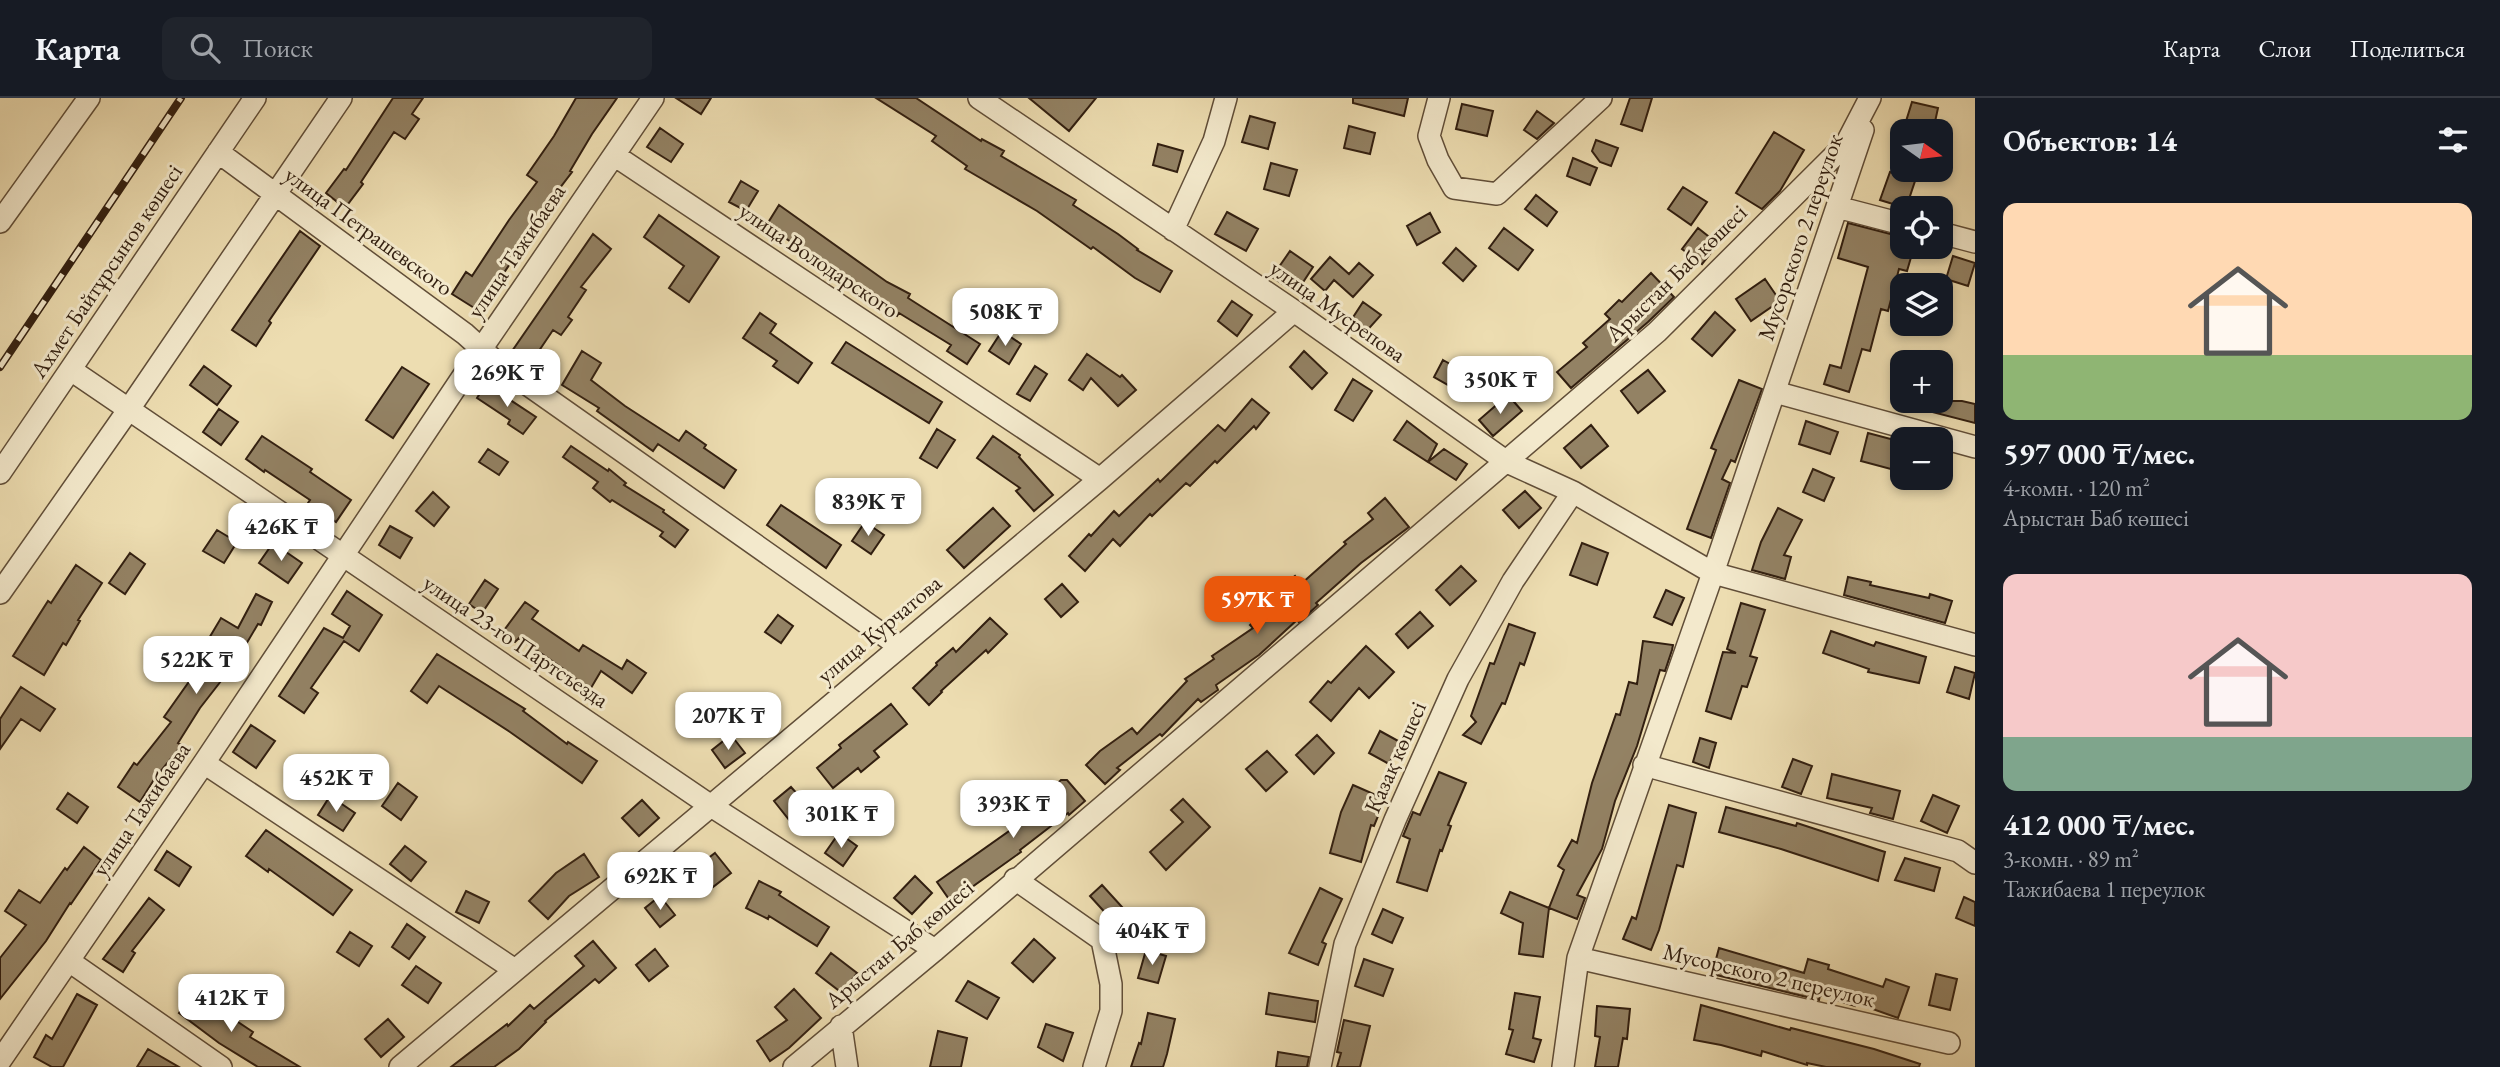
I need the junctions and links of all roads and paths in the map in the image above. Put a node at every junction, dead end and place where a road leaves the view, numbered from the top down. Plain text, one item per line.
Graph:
1 (89, 98) edge
2 (255, 98) edge
3 (341, 98) edge
4 (653, 98) edge
5 (979, 98) edge
6 (1226, 98) edge
7 (1439, 98) edge
8 (1601, 98) edge
9 (1872, 98) edge
10 (218, 152) junction
11 (614, 155) junction
12 (275, 194) junction
13 (1837, 207) junction
14 (3, 213) edge
15 (1890, 220) edge
16 (1172, 230) junction
17 (1953, 236) edge
18 (1975, 242) edge
19 (1294, 311) junction
20 (482, 348) junction
21 (71, 370) junction
22 (1775, 392) junction
23 (129, 409) junction
24 (1975, 447) edge
25 (1507, 463) junction
26 (0, 473) edge
27 (1100, 479) junction
28 (1573, 492) junction
29 (345, 555) junction
30 (1713, 572) junction
31 (0, 593) edge
32 (1975, 645) edge
33 (899, 646) junction
34 (204, 763) junction
35 (1644, 765) junction
36 (711, 806) junction
37 (1975, 863) edge
38 (1016, 879) junction
39 (936, 950) junction
40 (1578, 958) junction
41 (69, 961) junction
42 (515, 970) junction
43 (841, 1027) junction
44 (1949, 1043) dead end
45 (0, 1061) edge
46 (222, 1067) edge
47 (400, 1067) edge
48 (794, 1067) edge
49 (847, 1067) edge
50 (1094, 1067) edge
51 (1320, 1067) edge
52 (1563, 1067) edge

1 - 14 street
2 - 10 street, Ахмет Байтұрсынов көшесі
3 - 12 street
4 - 11 street, улица Тажибаева
5 - 16 street, улица Мусрепова
6 - 16 street
7 - 8 street
9 - 13 street, Мусорского 2 переулок
9 - 25 street, Арыстан Баб көшесі
10 - 12 street, улица Петрашевского
10 - 21 street, Ахмет Байтұрсынов көшесі
11 - 20 street, улица Тажибаева
11 - 27 street, улица Володарского
12 - 20 street, улица Петрашевского
12 - 23 street
13 - 15 street
13 - 22 street, Мусорского 2 переулок
16 - 19 street, улица Мусрепова
17 - 18 street
19 - 25 street, улица Мусрепова
19 - 27 street, улица Курчатова
20 - 29 street, улица Тажибаева
20 - 33 street, улица Петрашевского
21 - 23 street, улица 23-го Партсъезда
21 - 26 street, Ахмет Байтұрсынов көшесі
22 - 24 street
22 - 30 street, Мусорского 2 переулок
23 - 29 street, улица 23-го Партсъезда
23 - 31 street
25 - 28 street, улица Мусрепова
25 - 38 street, Арыстан Баб көшесі
27 - 33 street, улица Курчатова
28 - 30 street, улица Мусрепова
28 - 51 street, Қазақ көшесі
29 - 34 street, улица Тажибаева
29 - 36 street, улица 23-го Партсъезда
30 - 32 street
30 - 35 street, Мусорского 2 переулок
33 - 36 street, улица Курчатова
34 - 41 street, улица Тажибаева
34 - 42 street
35 - 37 street
35 - 40 street, Мусорского 2 переулок
36 - 39 street, улица 23-го Партсъезда
36 - 42 street, улица Курчатова
38 - 39 street, Арыстан Баб көшесі
38 - 50 street
39 - 43 street, Арыстан Баб көшесі
40 - 44 street, Мусорского 2 переулок
40 - 52 street, Мусорского 2 переулок
41 - 45 street, улица Тажибаева
41 - 46 street
42 - 47 street, улица Курчатова
43 - 48 street, Арыстан Баб көшесі
43 - 49 street

